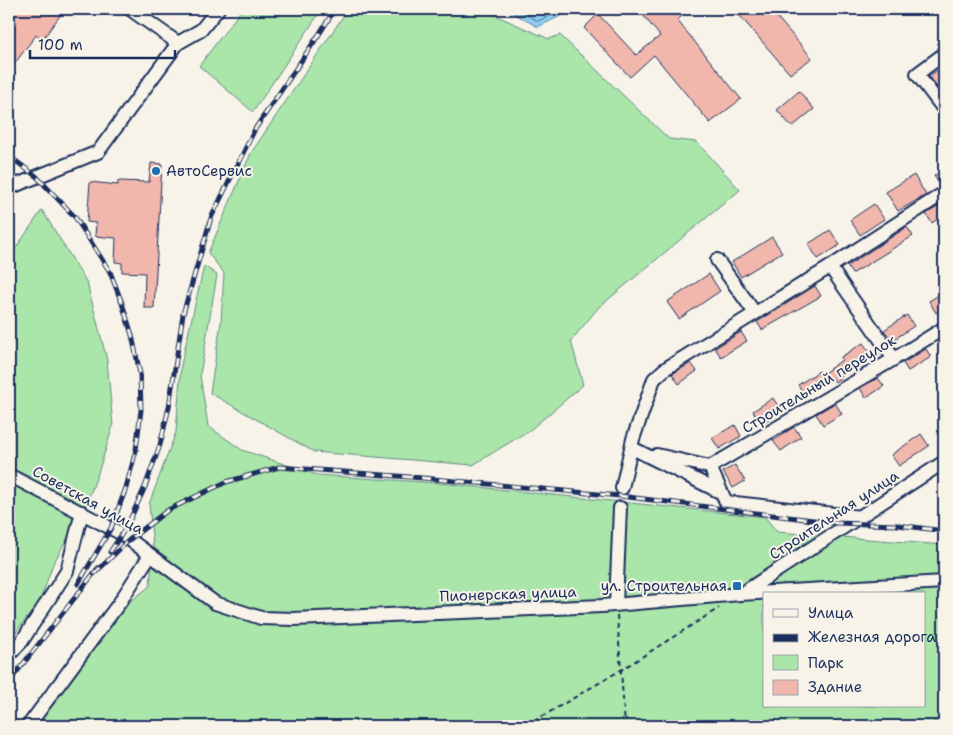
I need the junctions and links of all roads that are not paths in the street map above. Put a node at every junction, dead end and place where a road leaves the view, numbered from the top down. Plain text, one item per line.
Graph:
1 (130, 9) edge
2 (218, 9) edge
3 (178, 43) junction
4 (944, 54) edge
5 (944, 105) edge
6 (9, 188) edge
7 (944, 193) edge
8 (717, 260) dead end
9 (830, 266) junction
10 (755, 313) junction
11 (944, 328) edge
12 (894, 359) junction
13 (634, 450) junction
14 (944, 462) edge
15 (710, 467) junction
16 (9, 475) edge
17 (622, 488) dead end
18 (722, 493) junction
19 (620, 508) dead end
20 (82, 512) junction
21 (861, 517) junction
22 (150, 555) junction
23 (944, 582) edge
24 (774, 592) edge
25 (763, 593) edge
26 (740, 594) junction
27 (616, 605) junction
28 (9, 655) edge
29 (28, 726) edge

1 - 3 street
2 - 3 street
3 - 6 street
4 - 5 street
7 - 9 street
8 - 10 street
9 - 10 street
9 - 12 street
10 - 13 street
11 - 12 street, Строительный переулок
12 - 15 street, Строительный переулок
13 - 15 street
13 - 17 street
13 - 18 street
14 - 21 street, Строительная улица
15 - 18 street
16 - 20 street, Советская улица
18 - 21 street
19 - 27 street
20 - 22 street, Советская улица
20 - 28 street
21 - 26 street, Строительная улица
22 - 27 street, Пионерская улица
22 - 29 street
23 - 24 street, Пионерская улица
25 - 26 street, Пионерская улица
26 - 27 street, Пионерская улица

